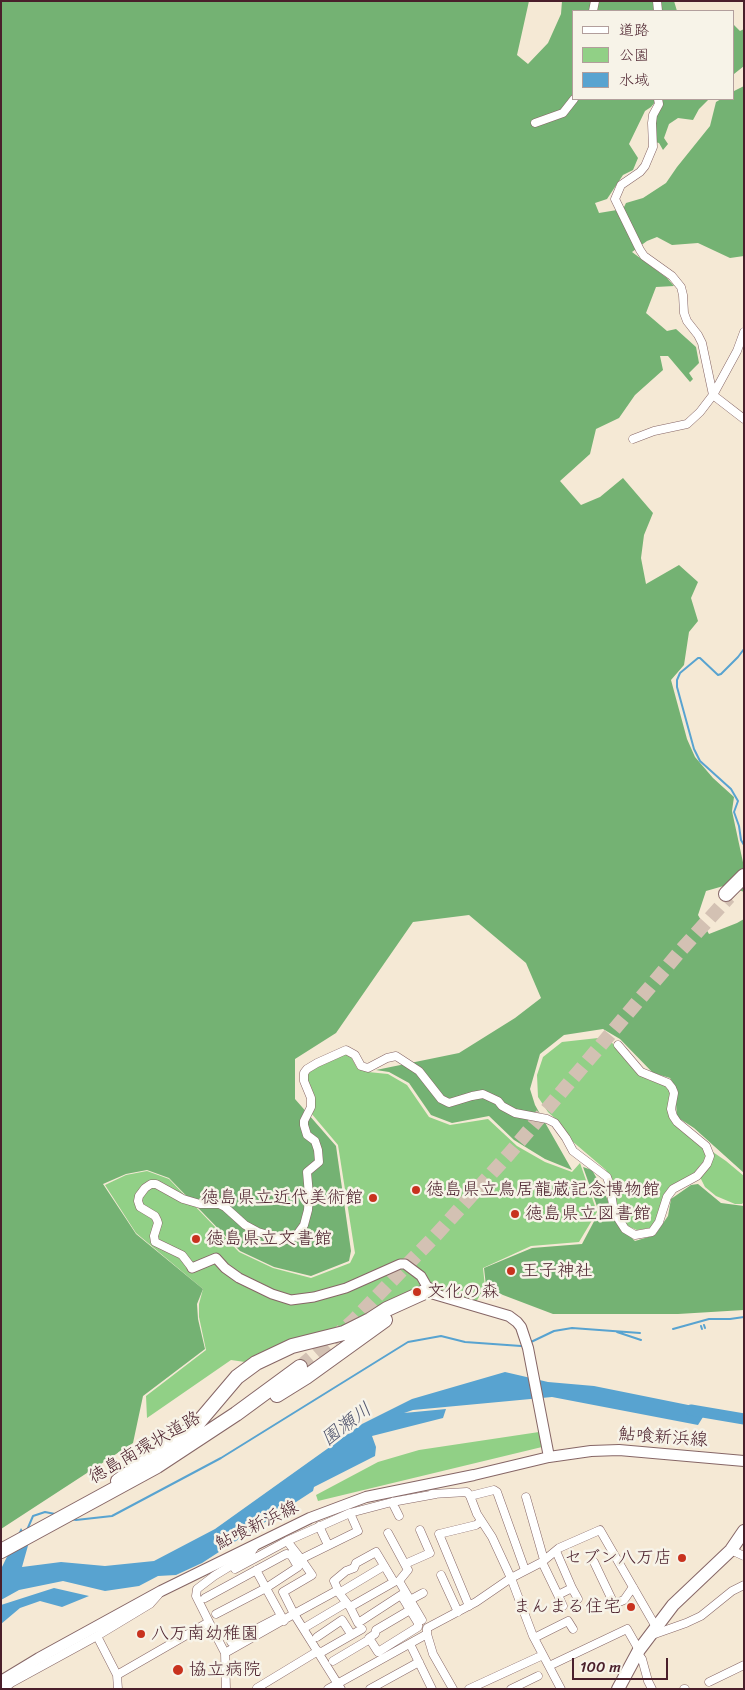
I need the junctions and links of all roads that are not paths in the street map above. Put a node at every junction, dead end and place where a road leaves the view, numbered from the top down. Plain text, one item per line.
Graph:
1 (573, 100) edge
2 (658, 100) edge
3 (535, 123) dead end
4 (744, 332) edge
5 (713, 396) junction
6 (744, 419) edge
7 (633, 439) dead end
8 (742, 881) edge
9 (728, 895) tunnel mouth
10 (618, 1045) dead end
11 (192, 1268) joint
12 (431, 1292) junction
13 (549, 1454) junction
14 (744, 1461) edge
15 (157, 1466) junction
16 (118, 1481) junction
17 (470, 1496) junction
18 (391, 1497) junction
19 (526, 1497) dead end
20 (81, 1504) junction
21 (350, 1513) junction
22 (399, 1516) dead end
23 (481, 1522) junction
24 (319, 1526) junction
25 (420, 1530) dead end
26 (744, 1531) edge
27 (388, 1532) dead end
28 (287, 1541) junction
29 (256, 1545) junction
30 (328, 1545) junction
31 (1, 1546) edge
32 (1, 1550) edge
33 (731, 1550) junction
34 (556, 1551) junction
35 (744, 1556) edge
36 (301, 1559) junction
37 (543, 1561) junction
38 (594, 1562) dead end
39 (406, 1564) junction
40 (384, 1566) junction
41 (256, 1570) junction
42 (525, 1570) junction
43 (441, 1575) dead end
44 (511, 1578) junction
45 (394, 1582) junction
46 (744, 1585) edge
47 (632, 1587) junction
48 (266, 1588) junction
49 (572, 1588) junction
50 (197, 1589) junction
51 (161, 1591) junction
52 (338, 1591) junction
53 (423, 1593) dead end
54 (401, 1595) junction
55 (558, 1595) junction
56 (205, 1598) dead end
57 (578, 1599) dead end
58 (410, 1600) junction
59 (348, 1605) junction
60 (469, 1606) junction
61 (563, 1606) dead end
62 (410, 1610) junction
63 (458, 1612) junction
64 (216, 1614) dead end
65 (294, 1614) junction
66 (282, 1618) junction
67 (209, 1622) junction
68 (360, 1626) junction
69 (304, 1628) junction
70 (573, 1629) dead end
71 (427, 1631) junction
72 (653, 1631) junction
73 (351, 1634) junction
74 (96, 1636) junction
75 (317, 1637) dead end
76 (369, 1638) junction
77 (534, 1638) junction
78 (231, 1642) dead end
79 (410, 1644) junction
80 (638, 1651) junction
81 (319, 1652) junction
82 (226, 1653) junction
83 (543, 1655) junction
84 (333, 1661) dead end
85 (419, 1662) junction
86 (744, 1665) edge
87 (549, 1666) junction
88 (117, 1675) junction
89 (538, 1676) dead end
90 (1, 1681) edge
91 (709, 1682) dead end
92 (339, 1686) edge
93 (257, 1688) edge
94 (560, 1688) edge
95 (4, 1689) edge
96 (118, 1689) edge
97 (226, 1689) edge
98 (328, 1689) edge
99 (370, 1689) edge
100 (432, 1689) edge
101 (453, 1689) edge
102 (469, 1689) edge
103 (511, 1689) edge
104 (618, 1689) edge
105 (652, 1689) edge

1 - 3 street
2 - 5 street
4 - 5 street
5 - 6 street
5 - 7 street
8 - 9 highway
10 - 11 street
11 - 12 street
12 - 13 main road
12 - 15 highway
12 - 16 highway
13 - 14 main road, 鮎喰新浜線
13 - 18 main road, 鮎喰新浜線
15 - 16 highway, 徳島南環状道路
15 - 20 highway, 徳島南環状道路
16 - 20 highway, 徳島南環状道路
17 - 18 street
17 - 23 street
17 - 42 street
18 - 21 street
18 - 22 street
18 - 29 main road, 鮎喰新浜線
19 - 37 street
20 - 31 highway, 徳島南環状道路
20 - 32 highway, 徳島南環状道路
21 - 24 street
21 - 30 street
23 - 44 street
23 - 60 street
24 - 28 street
24 - 30 street
25 - 39 street
26 - 33 highway
27 - 39 street
28 - 36 street
28 - 50 street
29 - 50 street
29 - 51 main road, 鮎喰新浜線
30 - 36 street
33 - 35 street
33 - 72 highway
34 - 37 street
34 - 47 street
34 - 49 street
36 - 65 street
37 - 42 street
37 - 55 street
38 - 47 street
39 - 58 street
40 - 45 street
40 - 52 street
40 - 52 street
41 - 48 street
41 - 48 street
41 - 56 street
42 - 44 street
43 - 63 street
44 - 60 street
44 - 77 street
45 - 54 street
45 - 59 street
46 - 72 street
47 - 72 street
48 - 64 street
48 - 66 street
49 - 55 street
49 - 57 street
50 - 67 street
51 - 74 street
51 - 90 main road, 鮎喰新浜線
52 - 59 street
52 - 65 street
53 - 58 street
54 - 62 street
54 - 68 street
55 - 61 street
58 - 71 street
59 - 68 street
59 - 69 street
60 - 63 street
62 - 76 street
62 - 76 street
63 - 71 street
65 - 66 street
65 - 69 street
66 - 78 street
66 - 82 street
67 - 82 street
67 - 88 street
68 - 73 street
68 - 76 street
69 - 81 street
70 - 77 street
71 - 79 street
71 - 101 street
72 - 80 highway
73 - 75 street
73 - 81 street
74 - 88 street
74 - 95 street
76 - 84 street
77 - 83 street
79 - 85 street
79 - 92 street
80 - 87 street
80 - 104 highway
80 - 105 street
81 - 92 street
81 - 93 street
82 - 97 street
83 - 87 street
83 - 102 street
85 - 99 street
85 - 100 street
86 - 91 street
87 - 94 street
88 - 96 street
89 - 103 street
92 - 98 street

